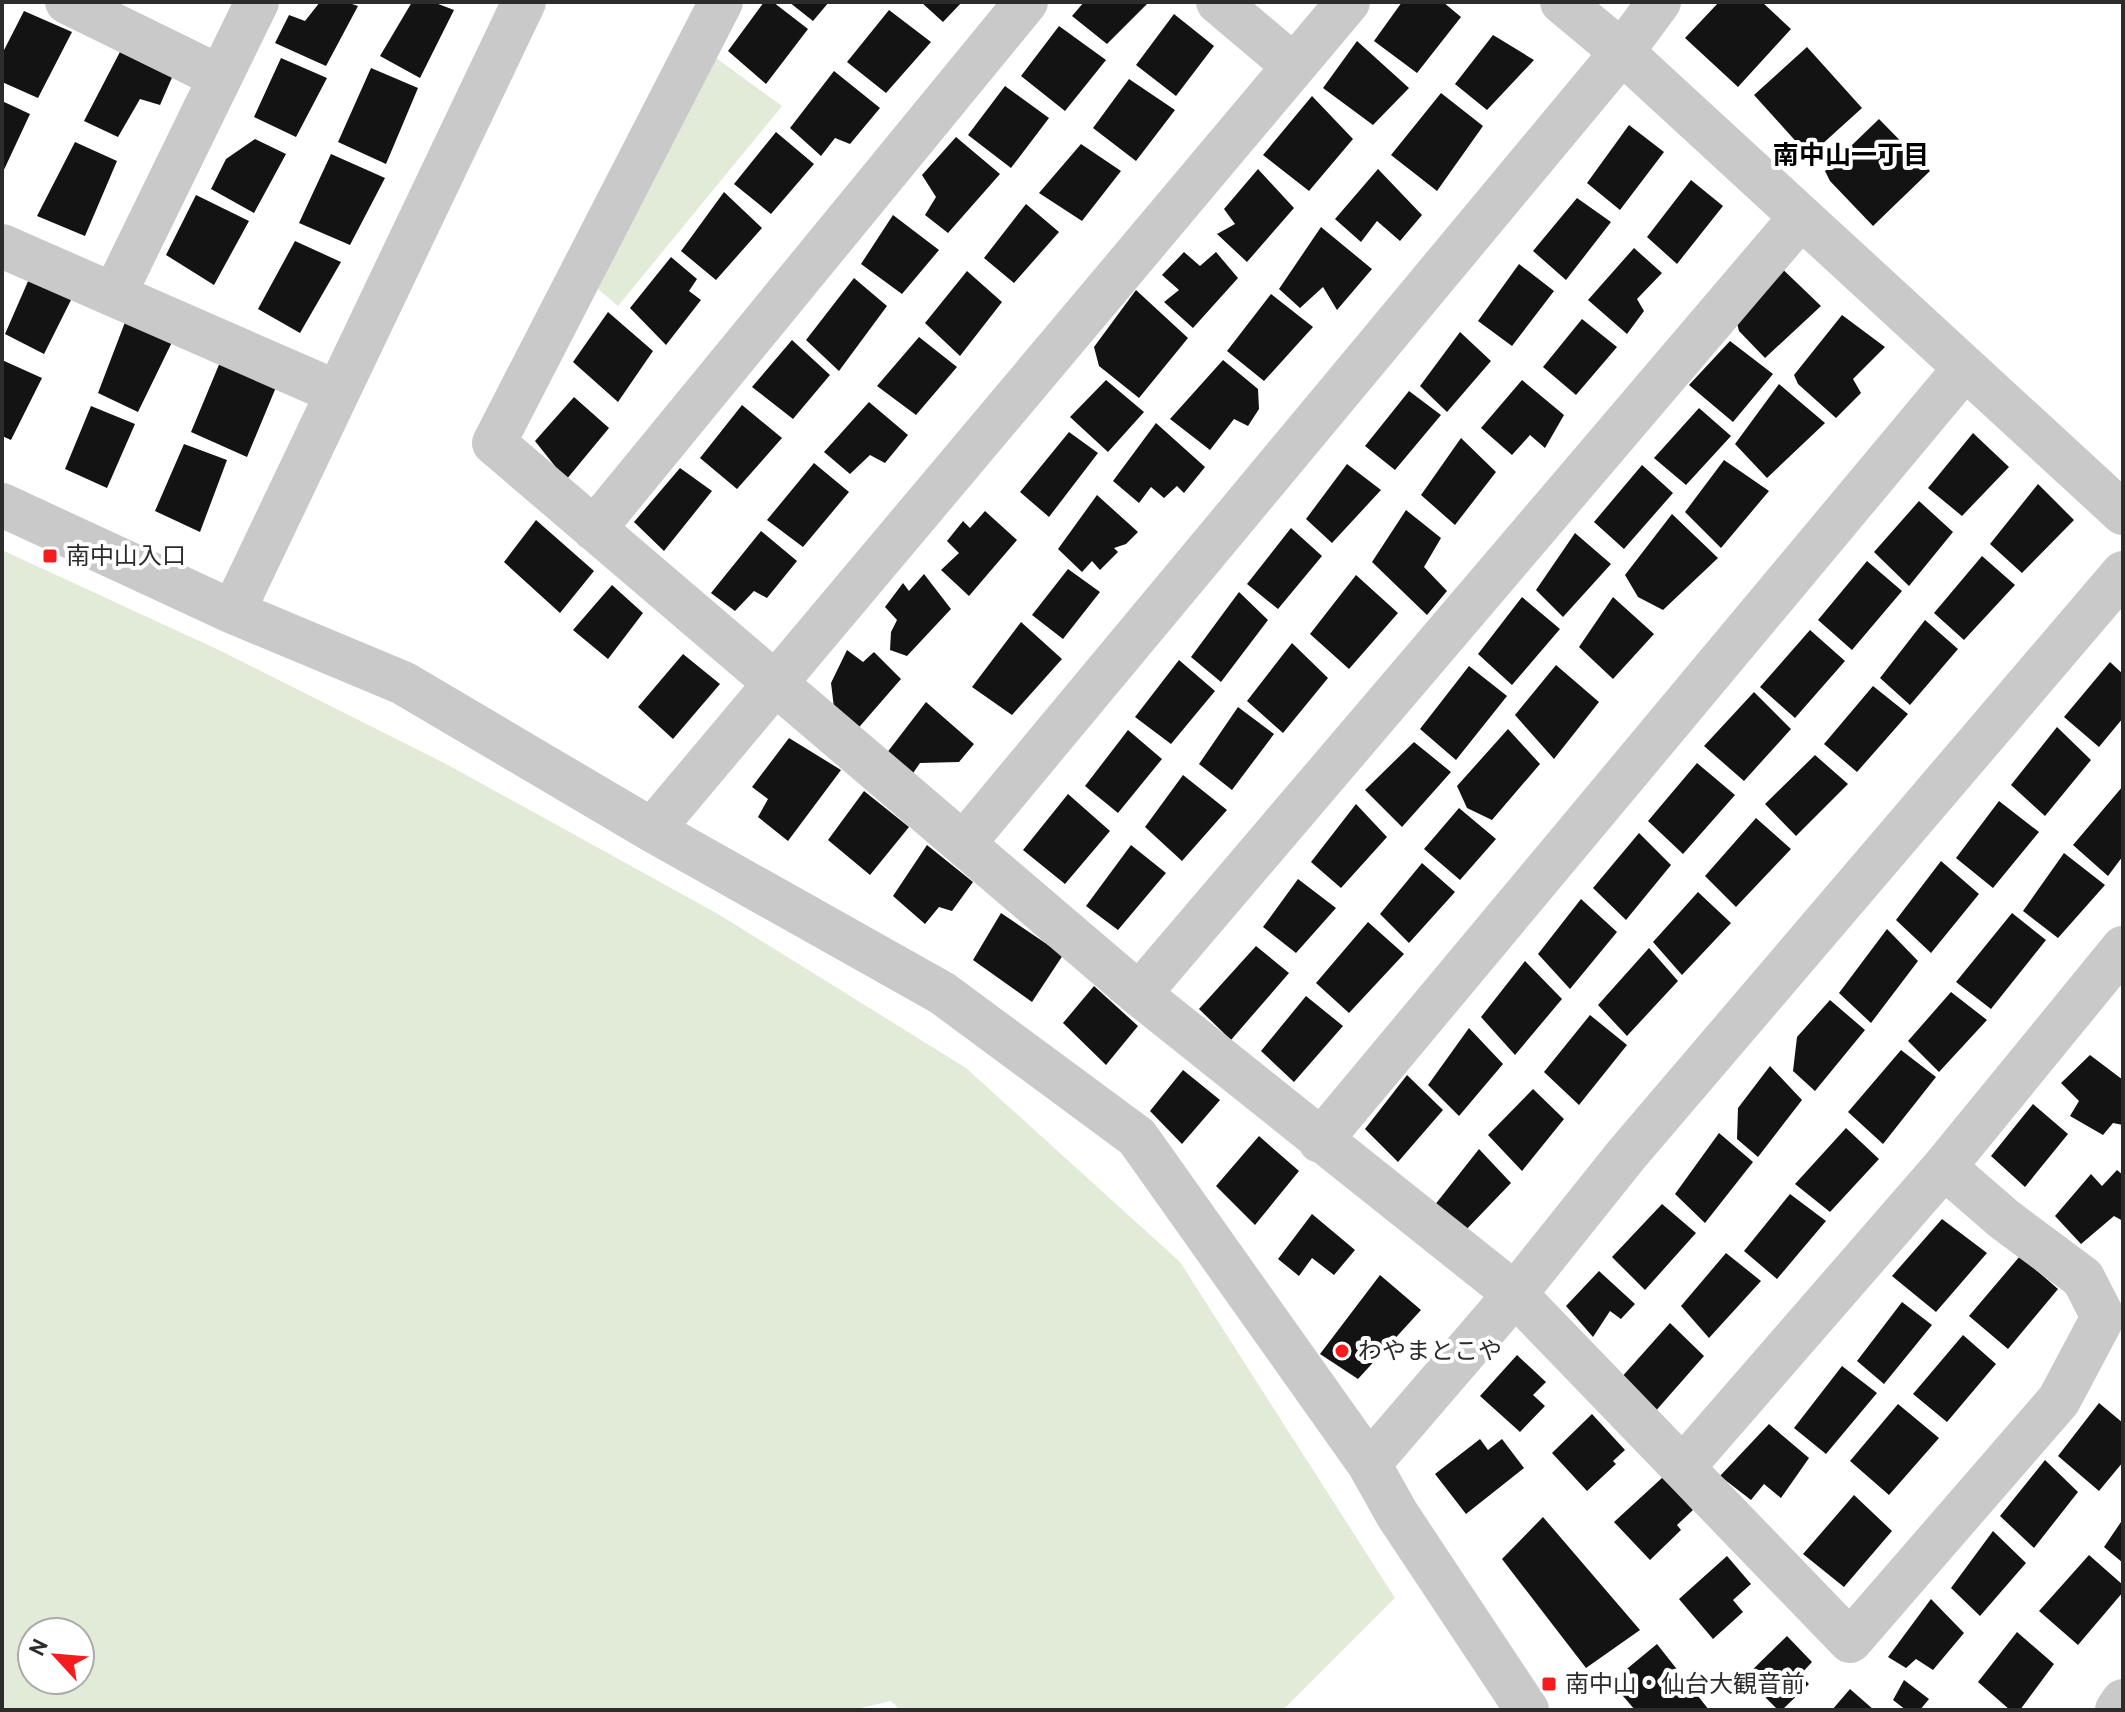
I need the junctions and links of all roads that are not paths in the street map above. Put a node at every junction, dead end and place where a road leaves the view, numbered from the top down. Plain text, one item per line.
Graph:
1 (67, 2) edge
2 (257, 2) edge
3 (524, 2) edge
4 (721, 2) edge
5 (1026, 2) edge
6 (1218, 2) edge
7 (1348, 2) edge
8 (1562, 2) edge
9 (1659, 2) edge
10 (1622, 52) junction
11 (1294, 66) junction
12 (220, 77) junction
13 (1801, 217) junction
14 (2, 246) edge
15 (114, 295) junction
16 (1965, 368) junction
17 (336, 392) junction
18 (2, 505) edge
19 (2123, 513) edge
20 (594, 529) junction
21 (2123, 573) edge
22 (233, 612) junction
23 (773, 683) junction
24 (652, 830) junction
25 (964, 843) junction
26 (2123, 948) edge
27 (1139, 994) junction
28 (1320, 1141) junction
29 (1944, 1167) junction
30 (1515, 1294) junction
31 (1369, 1464) junction
32 (1684, 1466) junction
33 (2123, 1701) edge
34 (1527, 1710) edge
35 (2117, 1710) edge

1 - 12 street
2 - 12 street
3 - 17 street
4 - 20 street
5 - 20 street
6 - 11 street
7 - 11 street
8 - 10 street
9 - 10 street
10 - 13 street
10 - 25 street
11 - 23 street
12 - 15 street
13 - 16 street
13 - 27 street
14 - 15 street
15 - 17 street
16 - 19 street
16 - 28 street
17 - 22 street
18 - 22 street
20 - 23 street
21 - 30 street
22 - 24 street
23 - 24 street
23 - 25 street
24 - 31 street
25 - 27 street
26 - 29 street
27 - 28 street
28 - 30 street
29 - 32 street
29 - 32 street
30 - 31 street
30 - 32 street
31 - 34 street
33 - 35 street

